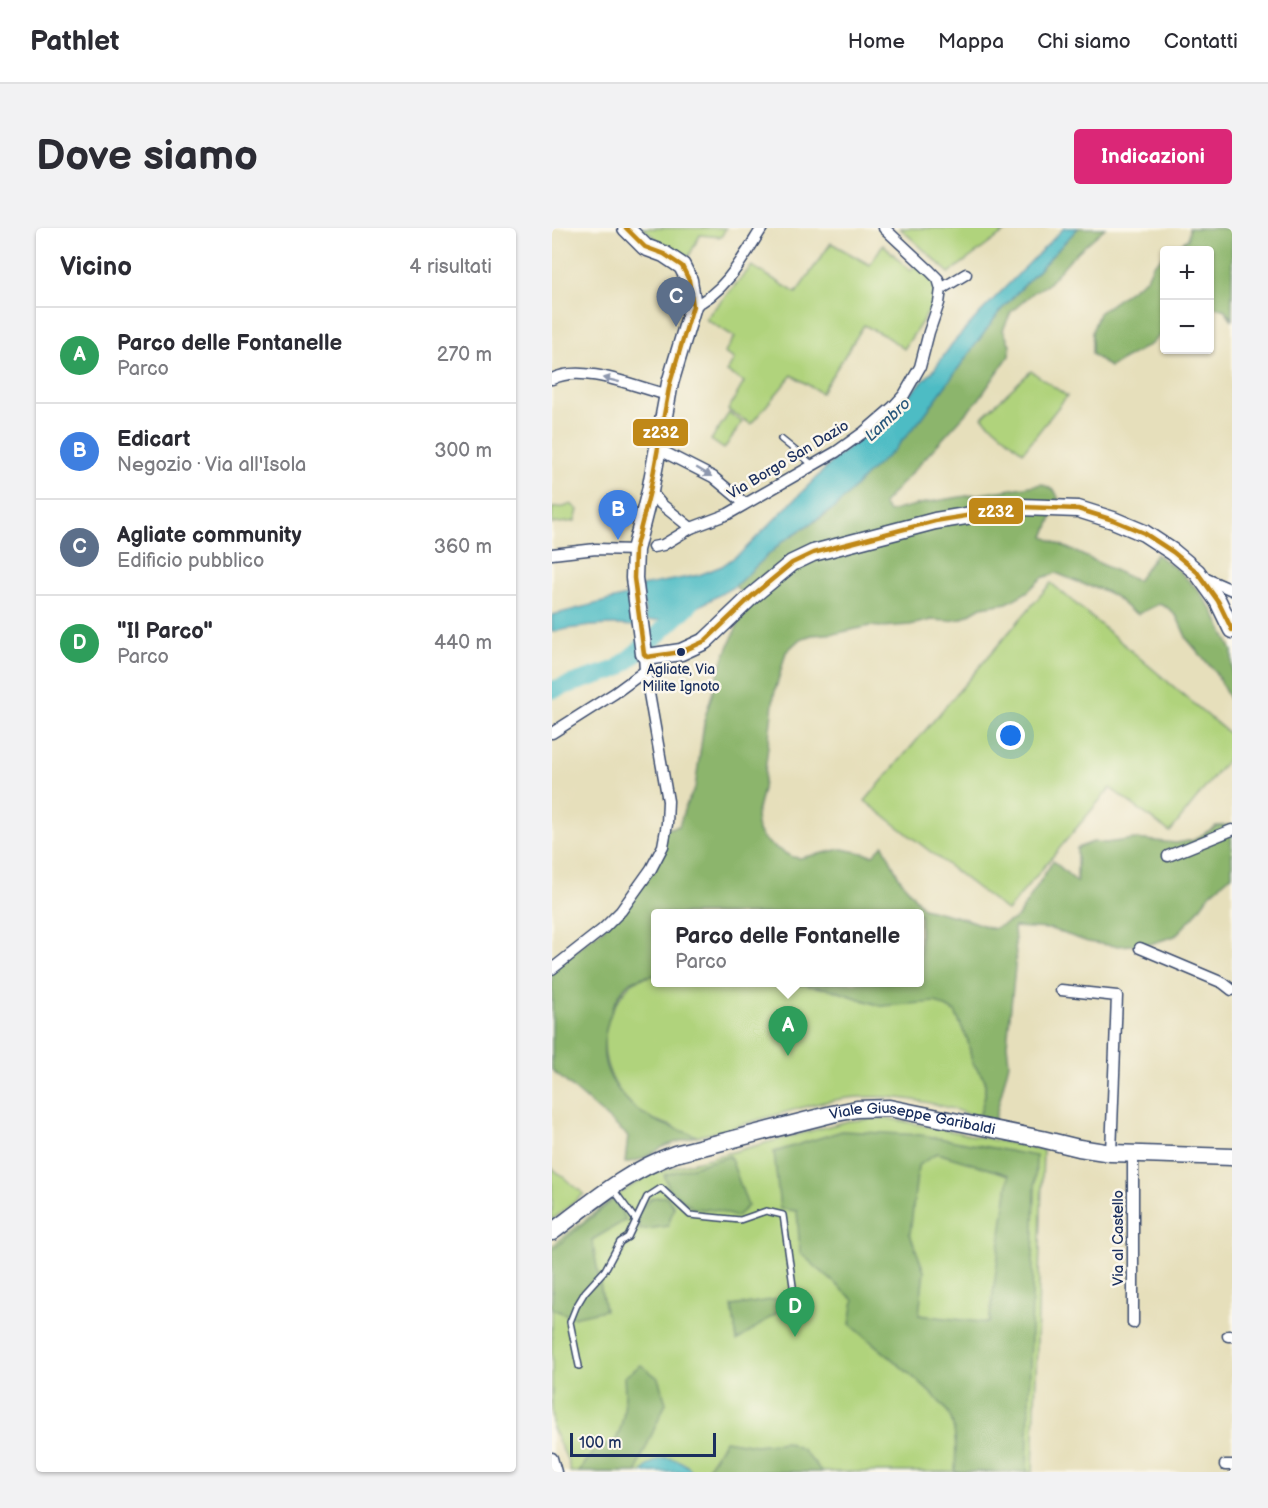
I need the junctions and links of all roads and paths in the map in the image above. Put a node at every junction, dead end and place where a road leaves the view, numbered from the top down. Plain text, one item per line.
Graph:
1 (626, 228) edge
2 (762, 228) edge
3 (884, 228) edge
4 (966, 274) dead end
5 (941, 289) junction
6 (693, 306) junction
7 (552, 379) edge
8 (668, 394) junction
9 (781, 439) dead end
10 (658, 449) junction
11 (813, 465) junction
12 (650, 491) junction
13 (744, 503) junction
14 (691, 528) junction
15 (653, 547) dead end
16 (636, 550) junction
17 (552, 554) edge
18 (1202, 577) junction
19 (1232, 590) edge
20 (1232, 630) edge
21 (644, 654) junction
22 (645, 671) junction
23 (552, 733) edge
24 (1232, 830) edge
25 (1168, 856) dead end
26 (1140, 948) dead end
27 (552, 969) edge
28 (1061, 990) dead end
29 (1232, 990) edge
30 (1111, 1153) junction
31 (1133, 1154) junction
32 (1232, 1157) edge
33 (608, 1188) junction
34 (635, 1219) junction
35 (552, 1232) edge
36 (795, 1300) dead end
37 (1133, 1323) dead end
38 (579, 1366) dead end
39 (552, 1458) edge
40 (556, 1472) edge

1 - 6 street
2 - 6 street
3 - 5 street
4 - 5 street
5 - 11 street, Via Borgo San Dazio
6 - 8 street
8 -> 7 street
8 - 10 street
9 - 11 lane
10 - 12 street
10 -> 13 street
11 - 13 street, Via Borgo San Dazio
12 - 14 street
12 - 16 street
13 - 14 street, Via Borgo San Dazio
14 - 15 street, Via Borgo San Dazio
16 - 17 street
16 - 21 street
18 - 19 street
18 - 20 street
18 - 21 street
21 - 22 street
22 - 23 street
22 - 27 street
24 - 25 street
26 - 29 street
28 - 30 street
30 - 31 street, Viale Giuseppe Garibaldi
30 - 33 street, Viale Giuseppe Garibaldi
31 - 32 street, Viale Giuseppe Garibaldi
31 - 37 street, Via al Castello
33 - 34 lane
33 - 35 street, Viale Giuseppe Garibaldi
34 - 36 lane
34 - 38 lane
39 - 40 street

